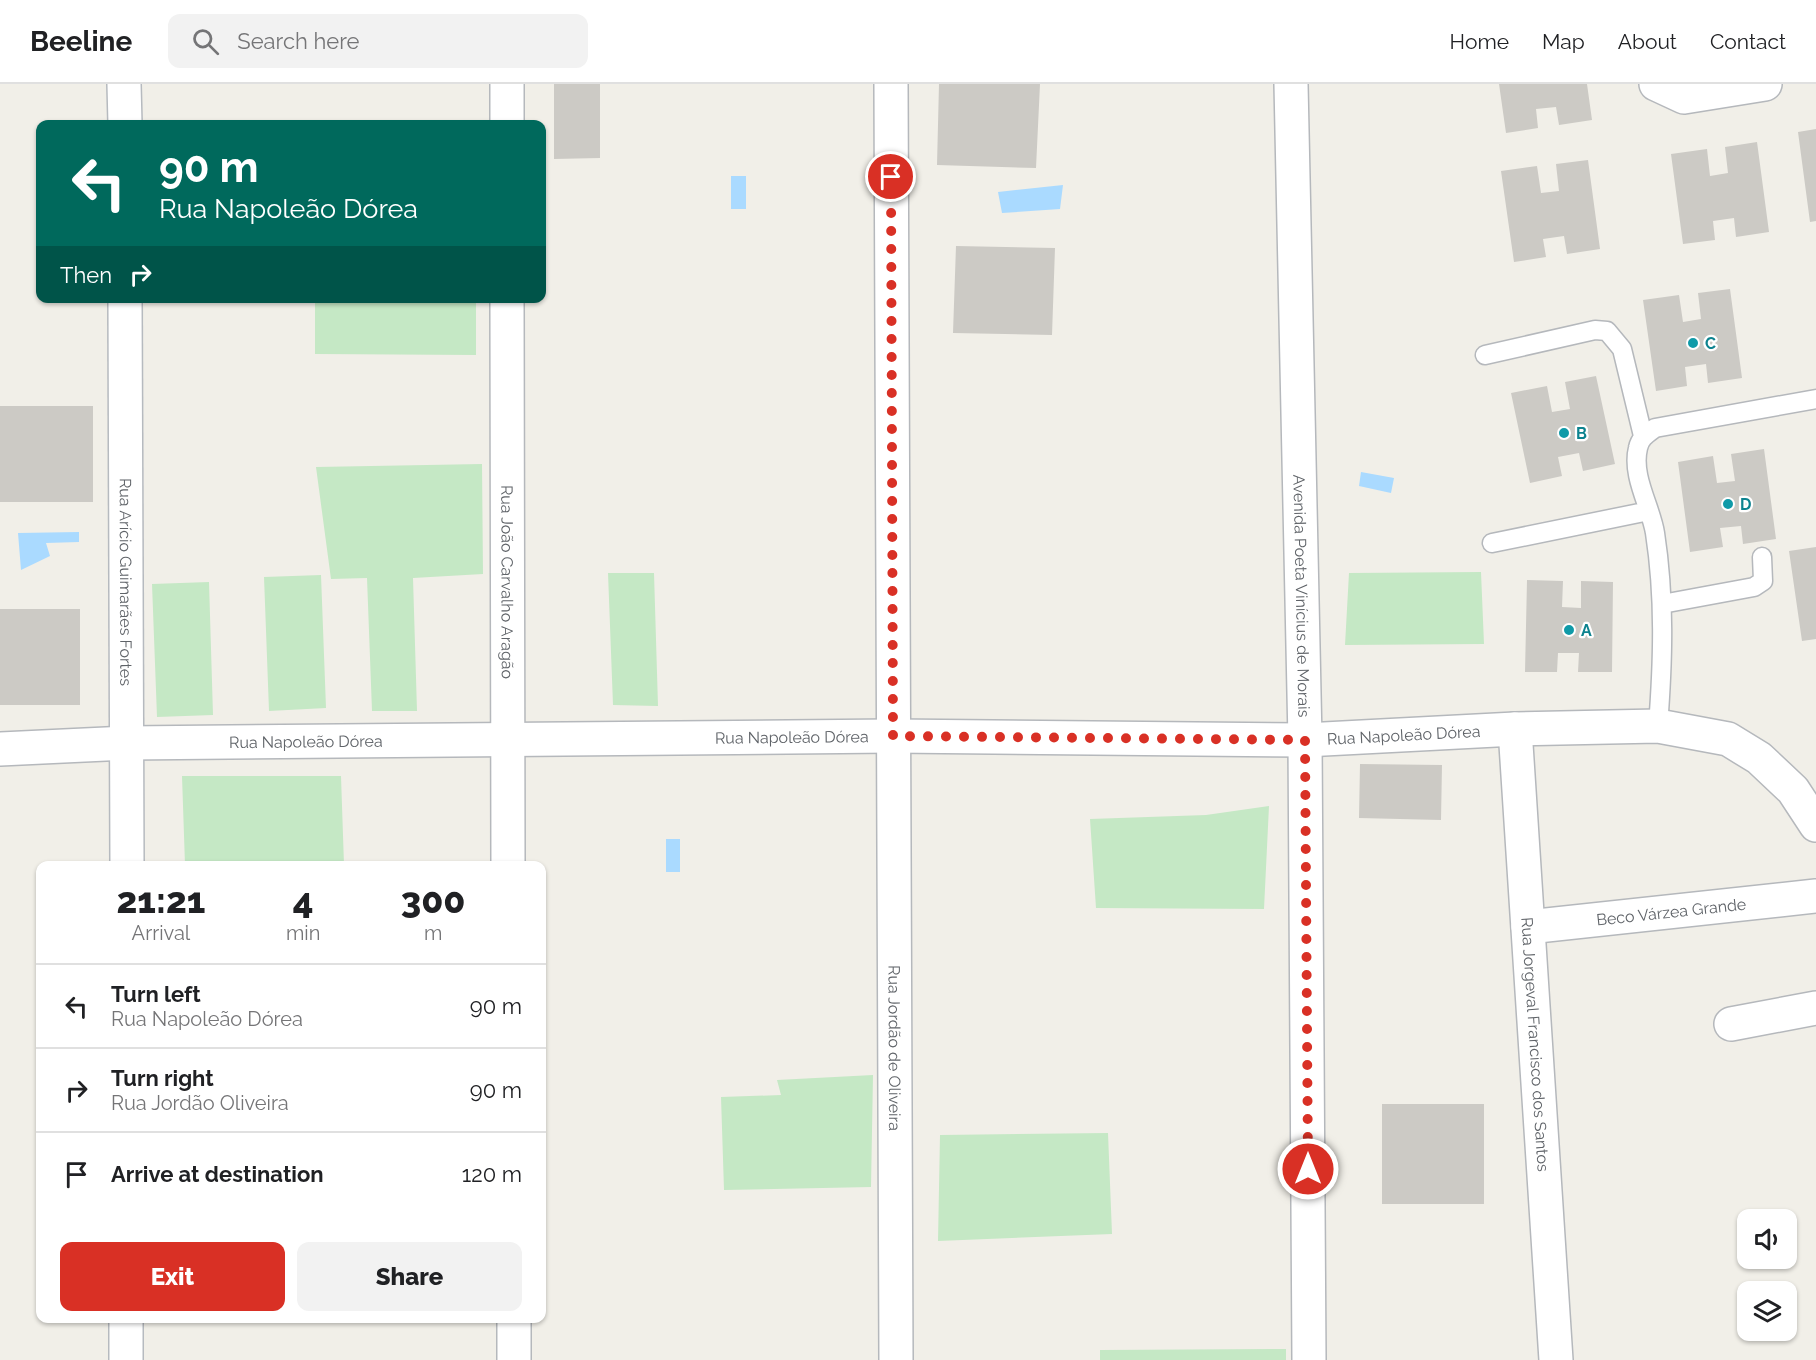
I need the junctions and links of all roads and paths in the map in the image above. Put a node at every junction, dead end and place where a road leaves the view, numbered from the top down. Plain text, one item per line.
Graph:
1 (124, 84) edge
2 (507, 84) edge
3 (891, 84) edge
4 (1291, 84) edge
5 (1765, 84) edge
6 (1670, 91) edge
7 (125, 120) edge
8 (507, 120) edge
9 (125, 303) edge
10 (507, 303) edge
11 (1485, 355) dead end
12 (1816, 399) edge
13 (1643, 436) junction
14 (1649, 511) junction
15 (1492, 543) dead end
16 (1762, 556) dead end
17 (1662, 604) junction
18 (1658, 726) junction
19 (1515, 729) junction
20 (893, 736) junction
21 (506, 740) junction
22 (1305, 740) junction
23 (127, 743) junction
24 (0, 749) edge
25 (1816, 825) edge
26 (127, 861) edge
27 (508, 861) edge
28 (1816, 896) edge
29 (1528, 927) junction
30 (1816, 1008) edge
31 (1731, 1024) dead end
32 (126, 1323) edge
33 (514, 1323) edge
34 (126, 1360) edge
35 (514, 1360) edge
36 (896, 1360) edge
37 (1309, 1360) edge
38 (1556, 1360) edge

1 - 7 street
2 - 8 street
3 - 20 street, Rua Jordão de Oliveira
4 - 22 street, Avenida Poeta Vinícius de Morais
5 - 6 street
9 - 23 street, Rua Arício Guimarães Fortes
10 - 21 street, Rua João Carvalho Aragão
11 - 13 lane
12 - 13 lane
13 - 14 lane
14 - 15 lane
14 - 17 lane
16 - 17 lane
17 - 18 lane
18 - 19 street, Rua Napoleão Dórea
18 - 25 street, Rua Napoleão Dórea
19 - 22 street, Rua Napoleão Dórea
19 - 29 street, Rua Jorgeval Francisco dos Santos
20 - 21 street, Rua Napoleão Dórea
20 - 22 street, Rua Napoleão Dórea
20 - 36 street, Rua Jordão de Oliveira
21 - 23 street, Rua Napoleão Dórea
21 - 27 street, Rua João Carvalho Aragão
22 - 37 street, Avenida Poeta Vinícius de Morais
23 - 24 street, Rua Napoleão Dórea
23 - 26 street, Rua Arício Guimarães Fortes
28 - 29 street, Beco Várzea Grande
29 - 38 street, Rua Jorgeval Francisco dos Santos
30 - 31 street
32 - 34 street
33 - 35 street

